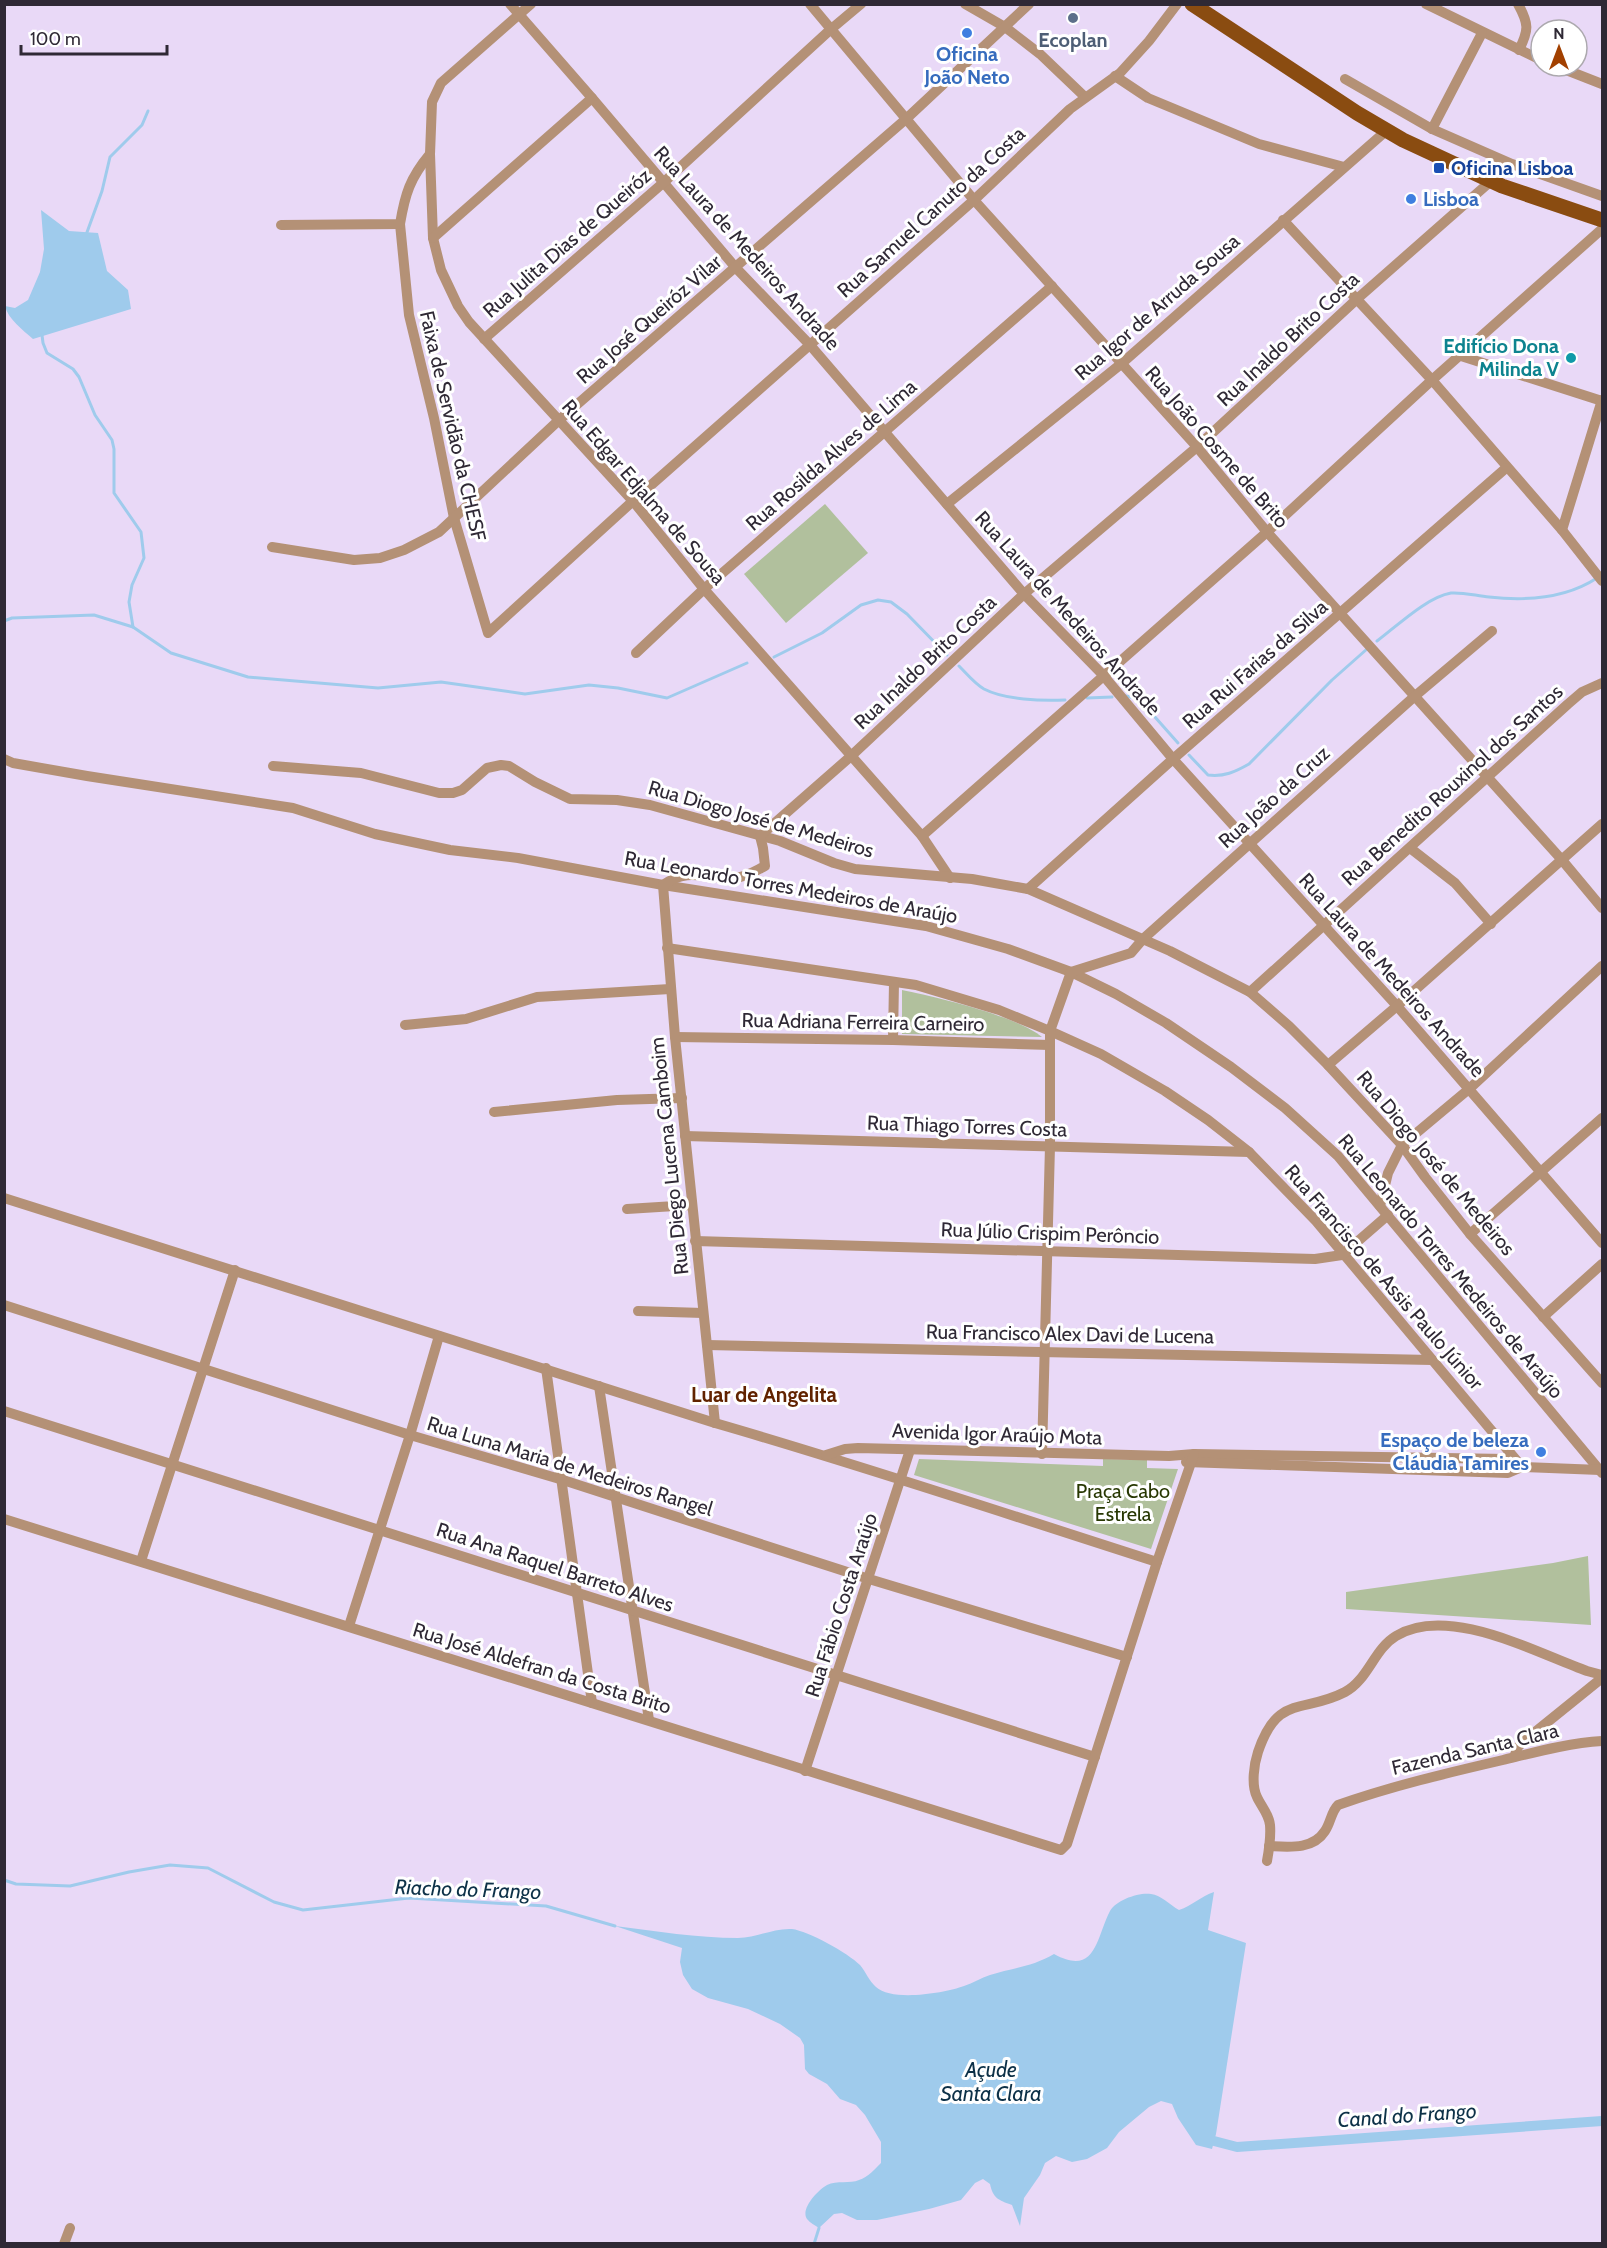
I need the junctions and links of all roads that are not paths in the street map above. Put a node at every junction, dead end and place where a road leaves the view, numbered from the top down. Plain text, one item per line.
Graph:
1 (510, 4) edge
2 (531, 4) edge
3 (810, 4) edge
4 (861, 4) edge
5 (965, 4) edge
6 (1029, 4) edge
7 (1177, 4) edge
8 (1192, 4) edge
9 (1426, 4) edge
10 (1518, 4) edge
11 (519, 15) junction
12 (1005, 27) junction
13 (830, 30) junction
14 (1482, 33) junction
15 (1520, 50) junction
16 (1529, 54) edge
17 (1115, 76) junction
18 (1587, 78) edge
19 (1345, 79) dead end
20 (1602, 84) edge
21 (1085, 97) junction
22 (592, 98) junction
23 (906, 119) junction
24 (1432, 129) junction
25 (1386, 130) junction
26 (430, 154) junction
27 (1344, 167) junction
28 (1491, 181) junction
29 (663, 183) junction
30 (1602, 196) edge
31 (974, 200) junction
32 (1283, 220) junction
33 (1602, 220) edge
34 (400, 224) junction
35 (281, 225) dead end
36 (1602, 229) edge
37 (433, 238) junction
38 (735, 268) junction
39 (1052, 286) junction
40 (1357, 299) junction
41 (484, 339) junction
42 (810, 345) junction
43 (1461, 356) junction
44 (1121, 364) junction
45 (1432, 380) junction
46 (1602, 400) edge
47 (558, 421) junction
48 (885, 431) junction
49 (1197, 447) junction
50 (1506, 468) junction
51 (633, 501) junction
52 (947, 504) junction
53 (454, 518) junction
54 (1562, 530) junction
55 (1267, 532) junction
56 (272, 547) dead end
57 (1602, 581) edge
58 (704, 589) junction
59 (1024, 594) junction
60 (1342, 613) junction
61 (1492, 631) dead end
62 (488, 633) joint
63 (636, 653) dead end
64 (1103, 675) junction
65 (1602, 683) edge
66 (1415, 696) junction
67 (850, 757) junction
68 (4, 759) edge
69 (1173, 759) junction
70 (273, 766) dead end
71 (1487, 778) junction
72 (1602, 824) edge
73 (760, 836) junction
74 (921, 836) junction
75 (1248, 843) junction
76 (1410, 848) junction
77 (1562, 860) junction
78 (950, 878) junction
79 (663, 885) junction
80 (1028, 889) junction
81 (1602, 908) edge
82 (1491, 924) junction
83 (1325, 925) junction
84 (1143, 939) junction
85 (667, 948) junction
86 (1602, 966) edge
87 (1071, 972) junction
88 (894, 982) junction
89 (670, 989) junction
90 (1250, 992) junction
91 (1397, 1006) junction
92 (405, 1025) dead end
93 (1050, 1031) junction
94 (675, 1037) junction
95 (893, 1040) junction
96 (1050, 1045) junction
97 (1329, 1065) junction
98 (1469, 1089) junction
99 (682, 1098) junction
100 (494, 1112) dead end
101 (1602, 1118) edge
102 (685, 1136) junction
103 (1402, 1145) junction
104 (1050, 1146) junction
105 (1249, 1152) junction
106 (1542, 1172) junction
107 (4, 1198) edge
108 (691, 1205) junction
109 (1380, 1206) junction
110 (627, 1209) dead end
111 (1388, 1215) junction
112 (1470, 1234) junction
113 (695, 1241) junction
114 (1602, 1243) edge
115 (1047, 1250) junction
116 (1342, 1255) junction
117 (1602, 1264) edge
118 (235, 1270) junction
119 (4, 1305) edge
120 (638, 1311) dead end
121 (703, 1313) junction
122 (1543, 1317) junction
123 (439, 1336) junction
124 (707, 1345) junction
125 (1045, 1350) junction
126 (1432, 1360) junction
127 (546, 1368) junction
128 (203, 1369) junction
129 (1602, 1383) edge
130 (599, 1386) junction
131 (4, 1411) edge
132 (716, 1423) junction
133 (410, 1435) junction
134 (910, 1450) junction
135 (1042, 1454) junction
136 (826, 1455) junction
137 (1193, 1459) junction
138 (172, 1464) junction
139 (1522, 1467) junction
140 (1601, 1472) edge
141 (563, 1480) junction
142 (900, 1480) junction
143 (616, 1499) junction
144 (4, 1519) edge
145 (380, 1530) junction
146 (141, 1562) junction
147 (1157, 1562) junction
148 (869, 1579) junction
149 (576, 1592) junction
150 (632, 1610) junction
151 (349, 1626) junction
152 (1127, 1657) junction
153 (837, 1675) junction
154 (1602, 1676) edge
155 (592, 1703) junction
156 (649, 1720) junction
157 (1602, 1741) edge
158 (1095, 1757) junction
159 (1515, 1757) junction
160 (805, 1771) junction
161 (1269, 1846) junction
162 (1267, 1861) dead end
163 (70, 2228) dead end
164 (64, 2244) edge

1 - 11 street, Rua Laura de Medeiros Andrade
2 - 11 street
3 - 13 street, Rua João Cosme de Brito
4 - 13 street, Rua Julita Dias de Queiróz
5 - 12 street
6 - 12 street, Rua José Queiróz Vilar
7 - 17 street, Rua Samuel Canuto da Costa
8 - 25 main road
9 - 14 street
10 - 15 street
11 - 22 street, Rua Laura de Medeiros Andrade
11 - 26 street, Rua Edgar Edjalma de Sousa
12 - 21 street
12 - 23 street, Rua José Queiróz Vilar
13 - 23 street, Rua João Cosme de Brito
13 - 29 street, Rua Julita Dias de Queiróz
14 - 15 street
14 - 24 street
15 - 16 street
17 - 21 street, Rua Samuel Canuto da Costa
17 - 27 street
18 - 20 street
19 - 24 street
21 - 31 street, Rua Samuel Canuto da Costa
22 - 29 street, Rua Laura de Medeiros Andrade
22 - 37 street
23 - 31 street, Rua João Cosme de Brito
23 - 38 street, Rua José Queiróz Vilar
24 - 30 street
25 - 27 street, Rua Igor de Arruda Sousa
25 - 28 main road
26 - 34 street, Faixa de Servidão da CHESF
26 - 37 street, Rua Edgar Edjalma de Sousa
27 - 32 street, Rua Igor de Arruda Sousa
28 - 33 main road
28 - 40 street, Rua Inaldo Brito Costa
29 - 38 street, Rua Laura de Medeiros Andrade
29 - 41 street, Rua Julita Dias de Queiróz
31 - 39 street, Rua João Cosme de Brito
31 - 42 street, Rua Samuel Canuto da Costa
32 - 40 street
32 - 44 street, Rua Igor de Arruda Sousa
34 - 35 street
34 - 53 street, Faixa de Servidão da CHESF
36 - 43 street
37 - 41 street, Rua Edgar Edjalma de Sousa
38 - 42 street, Rua Laura de Medeiros Andrade
38 - 47 street, Rua José Queiróz Vilar
39 - 44 street, Rua João Cosme de Brito
39 - 48 street, Rua Rosilda Alves de Lima
40 - 45 street
40 - 49 street, Rua Inaldo Brito Costa
41 - 47 street, Rua Edgar Edjalma de Sousa
42 - 48 street, Rua Laura de Medeiros Andrade
42 - 51 street, Rua Samuel Canuto da Costa
43 - 45 street
43 - 46 street
44 - 49 street, Rua João Cosme de Brito
44 - 52 street, Rua Igor de Arruda Sousa
45 - 50 street
45 - 55 street
46 - 54 street
47 - 51 street, Rua Edgar Edjalma de Sousa
47 - 53 street, Rua José Queiróz Vilar
48 - 52 street, Rua Laura de Medeiros Andrade
48 - 58 street, Rua Rosilda Alves de Lima
49 - 55 street, Rua João Cosme de Brito
49 - 59 street, Rua Inaldo Brito Costa
50 - 54 street
50 - 60 street, Rua Rui Farias da Silva
51 - 58 street, Rua Edgar Edjalma de Sousa
51 - 62 street, Rua Samuel Canuto da Costa
52 - 59 street, Rua Laura de Medeiros Andrade
53 - 56 street, Rua José Queiróz Vilar
53 - 62 street, Faixa de Servidão da CHESF
54 - 57 street
55 - 60 street, Rua João Cosme de Brito
55 - 64 street
58 - 63 street, Rua Rosilda Alves de Lima
58 - 67 street, Rua Edgar Edjalma de Sousa
59 - 64 street, Rua Laura de Medeiros Andrade
59 - 67 street, Rua Inaldo Brito Costa
60 - 66 street, Rua João Cosme de Brito
60 - 69 street, Rua Rui Farias da Silva
61 - 66 street, Rua João da Cruz
64 - 69 street, Rua Laura de Medeiros Andrade
64 - 74 street
65 - 71 street, Rua Benedito Rouxinol dos Santos
66 - 71 street, Rua João Cosme de Brito
66 - 75 street, Rua João da Cruz
67 - 73 street, Rua Inaldo Brito Costa
67 - 74 street, Rua Edgar Edjalma de Sousa
68 - 79 street, Rua Leonardo Torres Medeiros de Araújo
69 - 75 street, Rua Laura de Medeiros Andrade
69 - 80 street, Rua Rui Farias da Silva
70 - 73 street, Rua Diogo José de Medeiros
71 - 76 street, Rua Benedito Rouxinol dos Santos
71 - 77 street, Rua João Cosme de Brito
72 - 77 street
73 - 78 street, Rua Diogo José de Medeiros
73 - 79 street
74 - 78 street, Rua Edgar Edjalma de Sousa
75 - 83 street, Rua Laura de Medeiros Andrade
75 - 84 street, Rua João da Cruz
76 - 82 street
76 - 83 street, Rua Benedito Rouxinol dos Santos
77 - 81 street, Rua João Cosme de Brito
77 - 82 street
78 - 80 street, Rua Diogo José de Medeiros
79 - 85 street, Rua Diego Lucena Camboim
79 - 87 street, Rua Leonardo Torres Medeiros de Araújo
80 - 84 street, Rua Diogo José de Medeiros
82 - 91 street
83 - 90 street, Rua Benedito Rouxinol dos Santos
83 - 91 street, Rua Laura de Medeiros Andrade
84 - 87 street, Rua João da Cruz
84 - 90 street, Rua Diogo José de Medeiros
85 - 88 street, Rua Francisco de Assis Paulo Júnior
85 - 89 street, Rua Diego Lucena Camboim
86 - 98 street
87 - 93 street
87 - 109 street, Rua Leonardo Torres Medeiros de Araújo
88 - 93 street, Rua Francisco de Assis Paulo Júnior
88 - 95 street
89 - 92 street
89 - 94 street, Rua Diego Lucena Camboim
90 - 97 street, Rua Diogo José de Medeiros
91 - 97 street
91 - 98 street, Rua Laura de Medeiros Andrade
93 - 96 street
93 - 105 street, Rua Francisco de Assis Paulo Júnior
94 - 95 street, Rua Adriana Ferreira Carneiro
94 - 99 street, Rua Diego Lucena Camboim
95 - 96 street, Rua Adriana Ferreira Carneiro
96 - 104 street
97 - 103 street, Rua Diogo José de Medeiros
98 - 103 street
98 - 106 street, Rua Laura de Medeiros Andrade
99 - 100 street
99 - 102 street, Rua Diego Lucena Camboim
101 - 106 street
102 - 104 street, Rua Thiago Torres Costa
102 - 108 street, Rua Diego Lucena Camboim
103 - 109 street
103 - 112 street, Rua Diogo José de Medeiros
104 - 105 street, Rua Thiago Torres Costa
104 - 115 street
105 - 116 street, Rua Francisco de Assis Paulo Júnior
106 - 112 street
106 - 114 street, Rua Laura de Medeiros Andrade
107 - 118 street
108 - 110 street
108 - 113 street, Rua Diego Lucena Camboim
109 - 111 street, Rua Leonardo Torres Medeiros de Araújo
111 - 116 street
111 - 140 street, Rua Leonardo Torres Medeiros de Araújo
112 - 122 street, Rua Diogo José de Medeiros
113 - 115 street, Rua Júlio Crispim Perôncio
113 - 121 street, Rua Diego Lucena Camboim
115 - 116 street, Rua Júlio Crispim Perôncio
115 - 125 street
116 - 126 street, Rua Francisco de Assis Paulo Júnior
117 - 122 street
118 - 123 street
118 - 128 street
119 - 128 street, Rua Luna Maria de Medeiros Rangel
120 - 121 street
121 - 124 street, Rua Diego Lucena Camboim
122 - 129 street, Rua Diogo José de Medeiros
123 - 127 street
123 - 133 street
124 - 125 street, Rua Francisco Alex Davi de Lucena
124 - 132 street, Rua Diego Lucena Camboim
125 - 126 street, Rua Francisco Alex Davi de Lucena
125 - 135 street
126 - 139 street, Rua Francisco de Assis Paulo Júnior
127 - 130 street
127 - 141 street
128 - 133 street, Rua Luna Maria de Medeiros Rangel
128 - 138 street
130 - 132 street
130 - 143 street
131 - 138 street, Rua Ana Raquel Barreto Alves
132 - 136 street
133 - 141 street, Rua Luna Maria de Medeiros Rangel
133 - 145 street
134 - 135 street, Avenida Igor Araújo Mota
134 - 136 street, Avenida Igor Araújo Mota
134 - 142 street, Rua Fábio Costa Araújo
135 - 137 street, Avenida Igor Araújo Mota
136 - 142 street
137 - 139 street, Avenida Igor Araújo Mota
137 - 147 street
138 - 145 street, Rua Ana Raquel Barreto Alves
138 - 146 street
139 - 140 street, Avenida Igor Araújo Mota
141 - 143 street, Rua Luna Maria de Medeiros Rangel
141 - 149 street
142 - 147 street
142 - 148 street, Rua Fábio Costa Araújo
143 - 148 street, Rua Luna Maria de Medeiros Rangel
143 - 150 street
144 - 146 street, Rua José Aldefran da Costa Brito
145 - 149 street, Rua Ana Raquel Barreto Alves
145 - 151 street
146 - 151 street, Rua José Aldefran da Costa Brito
147 - 152 street
148 - 152 street, Rua Luna Maria de Medeiros Rangel
148 - 153 street, Rua Fábio Costa Araújo
149 - 150 street, Rua Ana Raquel Barreto Alves
149 - 155 street
150 - 153 street, Rua Ana Raquel Barreto Alves
150 - 156 street
151 - 155 street, Rua José Aldefran da Costa Brito
152 - 158 street
153 - 158 street, Rua Ana Raquel Barreto Alves
153 - 160 street, Rua Fábio Costa Araújo
154 - 159 street
154 - 161 street
155 - 156 street, Rua José Aldefran da Costa Brito
156 - 160 street, Rua José Aldefran da Costa Brito
157 - 159 street, Fazenda Santa Clara
158 - 160 street, Rua José Aldefran da Costa Brito
159 - 161 street, Fazenda Santa Clara
161 - 162 street
163 - 164 street

